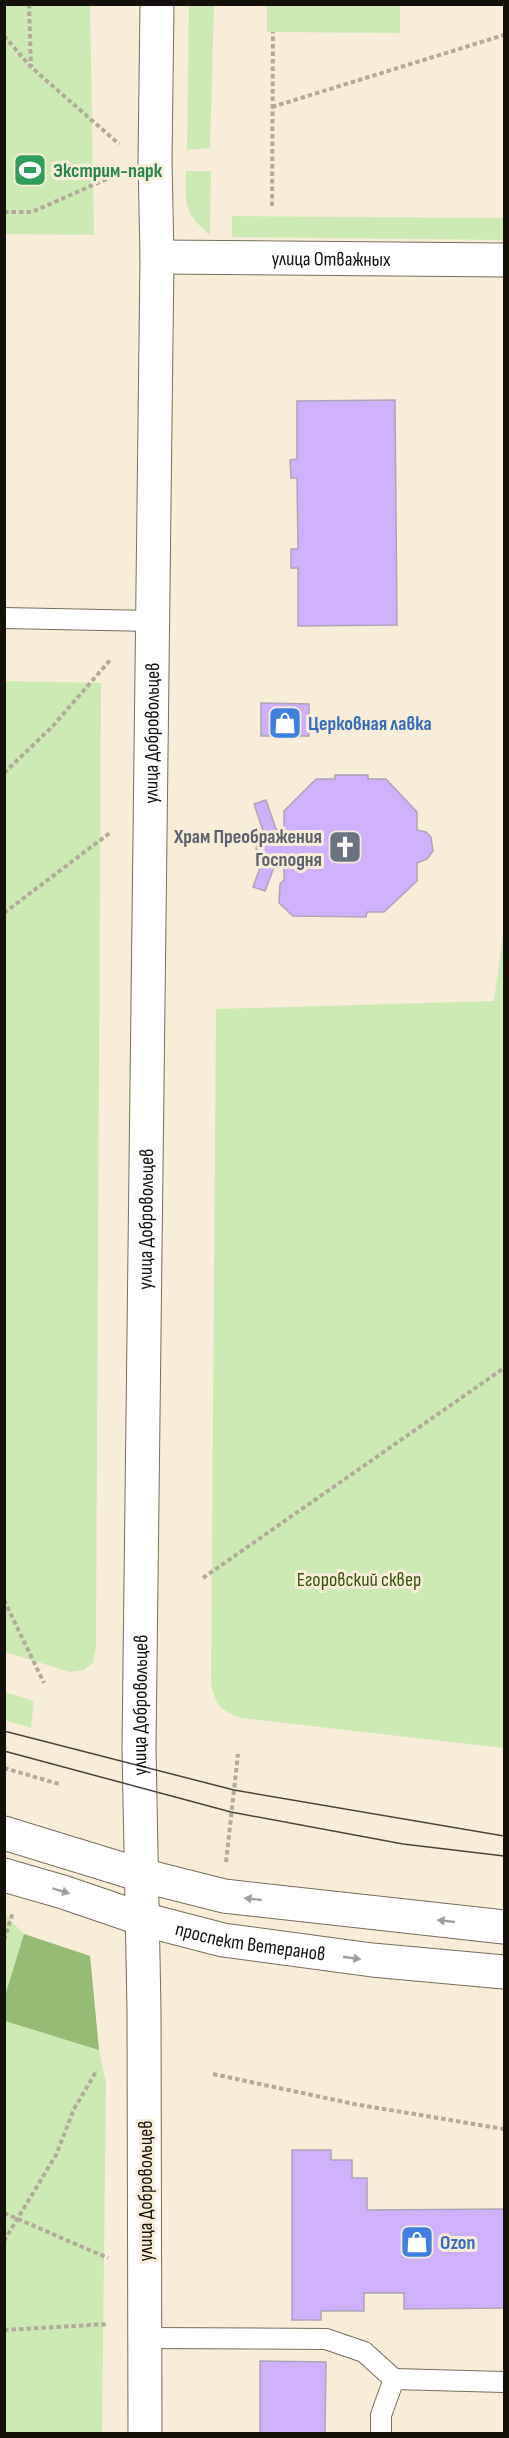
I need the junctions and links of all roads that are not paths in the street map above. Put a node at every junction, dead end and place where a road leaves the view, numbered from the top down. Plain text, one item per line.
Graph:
1 (157, 4) edge
2 (157, 257) junction
3 (504, 260) edge
4 (4, 618) edge
5 (152, 621) junction
6 (4, 1833) edge
7 (4, 1875) edge
8 (141, 1875) junction
9 (142, 1919) junction
10 (504, 1927) edge
11 (504, 1972) edge
12 (146, 2338) junction
13 (394, 2379) junction
14 (504, 2382) edge
15 (145, 2433) edge
16 (381, 2433) edge

1 - 2 street, улица Добровольцев
2 - 3 street, улица Отважных
2 - 5 street, улица Добровольцев
4 - 5 lane
5 - 8 street, улица Добровольцев
6 - 8 street, проспект Ветеранов
7 -> 9 street, проспект Ветеранов
8 - 9 street, улица Добровольцев
10 -> 8 street, проспект Ветеранов
9 -> 11 street, проспект Ветеранов
9 - 12 street, улица Добровольцев
12 - 13 lane
12 - 15 street, улица Добровольцев
13 - 14 lane
13 - 16 lane

